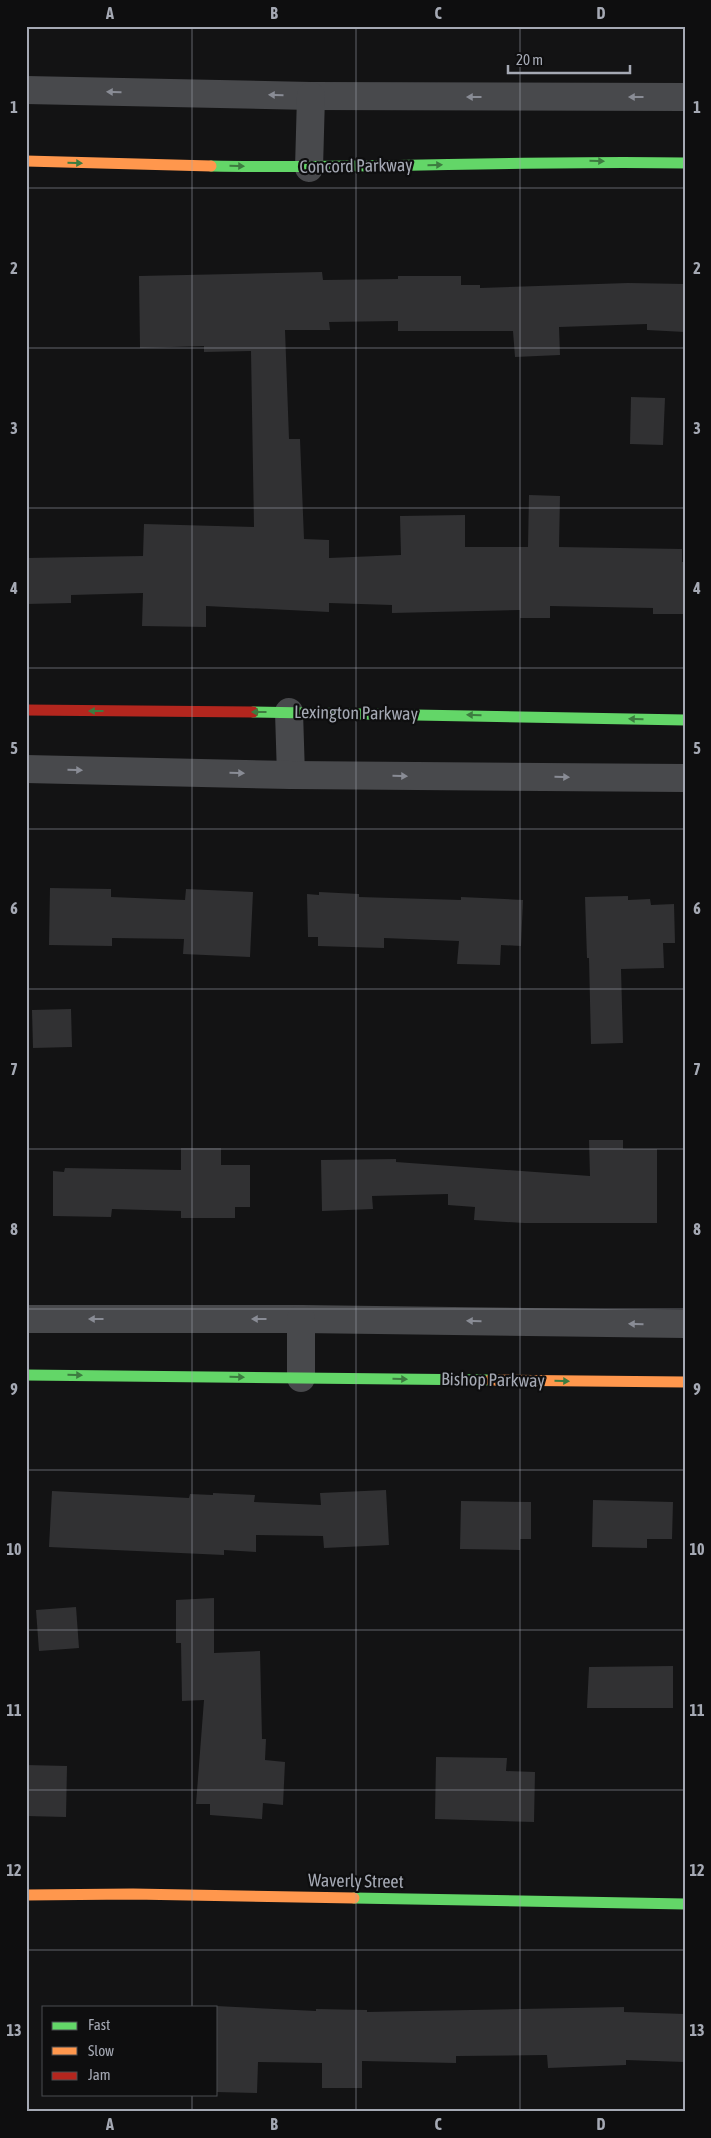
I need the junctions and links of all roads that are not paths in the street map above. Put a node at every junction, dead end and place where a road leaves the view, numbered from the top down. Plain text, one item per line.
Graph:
1 (26, 90) edge
2 (311, 96) junction
3 (685, 98) edge
4 (26, 161) edge
5 (685, 163) edge
6 (308, 168) junction
7 (26, 710) edge
8 (290, 712) junction
9 (685, 720) edge
10 (26, 769) edge
11 (291, 775) junction
12 (685, 778) edge
13 (26, 1319) edge
14 (301, 1319) junction
15 (685, 1324) edge
16 (26, 1375) edge
17 (301, 1378) junction
18 (685, 1382) edge
19 (26, 1895) edge
20 (685, 1904) edge

2 -> 1 street
3 -> 2 street
2 - 6 street
4 -> 6 street, Concord Parkway
6 -> 5 street, Concord Parkway
8 -> 7 street, Lexington Parkway
9 -> 8 street, Lexington Parkway
8 - 11 street
10 -> 11 street
11 -> 12 street
14 -> 13 street
15 -> 14 street
14 - 17 street
16 -> 17 street, Bishop Parkway
17 -> 18 street, Bishop Parkway
19 - 20 street, Waverly Street

